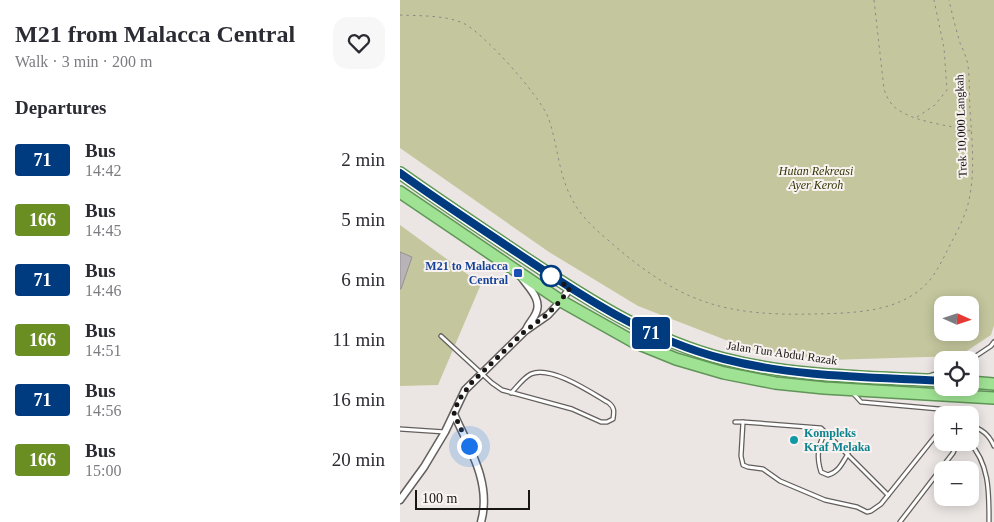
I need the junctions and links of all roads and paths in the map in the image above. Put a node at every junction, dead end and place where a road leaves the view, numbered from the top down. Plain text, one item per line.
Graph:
1 (874, 0) edge
2 (934, 0) edge
3 (949, 0) edge
4 (400, 15) edge
5 (916, 118) junction
6 (972, 131) junction
7 (400, 173) edge
8 (400, 192) edge
9 (519, 273) junction
10 (570, 288) junction
11 (561, 300) junction
12 (525, 331) junction
13 (441, 336) dead end
14 (994, 342) edge
15 (979, 354) edge
16 (482, 373) junction
17 (934, 374) edge
18 (916, 380) junction
19 (934, 381) edge
20 (979, 383) edge
21 (994, 384) edge
22 (849, 389) junction
23 (511, 393) junction
24 (994, 398) edge
25 (934, 408) edge
26 (454, 414) junction
27 (735, 422) dead end
28 (743, 422) junction
29 (400, 429) edge
30 (979, 429) edge
31 (445, 432) junction
32 (825, 432) junction
33 (934, 438) edge
34 (994, 446) edge
35 (954, 451) edge
36 (976, 451) edge
37 (848, 454) junction
38 (888, 495) junction
39 (400, 500) edge
40 (481, 522) edge
41 (900, 522) edge
42 (989, 522) edge

1 - 5 path
2 - 5 path
3 - 6 path, Trek 10,000 Langkah
4 - 6 path, Trek 10,000 Langkah
5 - 6 path
7 - 10 highway, Jalan Tun Abdul Razak
8 - 9 highway
9 - 11 highway
9 - 12 street
10 - 11 street
10 - 18 highway, Jalan Tun Abdul Razak
11 - 12 street
11 - 22 highway
12 - 16 street
13 - 16 lane
14 - 15 lane
16 - 23 lane
16 - 26 street
17 - 18 lane
18 - 19 highway, Jalan Tun Abdul Razak
20 - 21 highway
22 - 24 highway
22 - 25 lane
23 - 23 lane
26 - 31 street
26 - 40 street
27 - 28 lane
28 - 32 lane
28 - 38 lane
29 - 31 lane
30 - 34 lane
31 - 39 street
32 - 37 lane
32 - 37 lane
33 - 38 lane
35 - 41 lane
36 - 42 lane
37 - 38 lane

